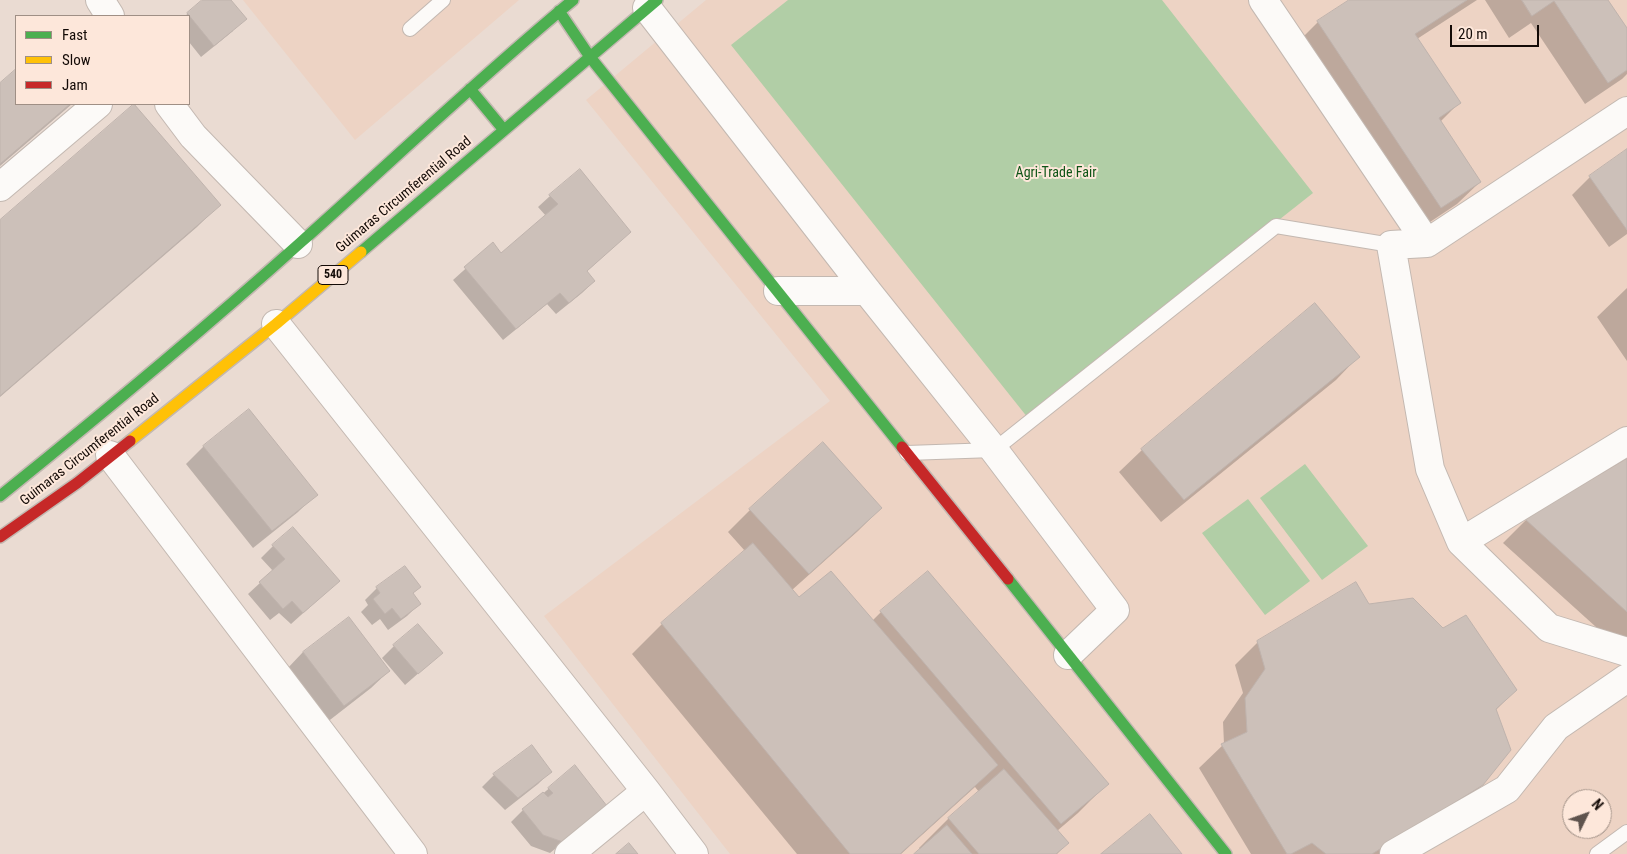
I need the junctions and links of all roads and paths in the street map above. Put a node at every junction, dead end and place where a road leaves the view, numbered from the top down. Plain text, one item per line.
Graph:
1 (100, 0) edge
2 (443, 0) edge
3 (573, 0) edge
4 (1265, 1) edge
5 (652, 4) edge
6 (559, 12) junction
7 (109, 15) edge
8 (410, 29) dead end
9 (590, 57) junction
10 (470, 89) junction
11 (97, 105) edge
12 (170, 105) edge
13 (1627, 111) edge
14 (504, 130) junction
15 (0, 187) edge
16 (1427, 243) junction
17 (298, 244) junction
18 (1391, 245) junction
19 (778, 291) junction
20 (867, 291) junction
21 (276, 324) junction
22 (1627, 440) edge
23 (994, 450) junction
24 (907, 453) junction
25 (110, 455) junction
26 (0, 496) edge
27 (0, 537) edge
28 (1461, 542) junction
29 (1627, 652) edge
30 (1068, 655) junction
31 (1627, 678) edge
32 (646, 791) junction
33 (1627, 832) edge
34 (413, 854) edge
35 (569, 854) edge
36 (694, 854) edge
37 (1226, 854) edge
38 (1394, 854) edge
39 (1597, 854) edge

1 - 7 street
2 - 8 lane
3 - 6 main road, Guimaras Circumferential Road
4 - 16 street
5 - 9 main road, Guimaras Circumferential Road / 540
5 - 20 street
6 - 9 main road
6 - 10 main road, Guimaras Circumferential Road
9 - 14 main road, Guimaras Circumferential Road / 540
9 - 19 main road
10 - 14 main road
10 - 17 main road, Guimaras Circumferential Road
11 - 15 street
12 - 17 street
13 - 16 street
14 - 21 main road, Guimaras Circumferential Road / 540
16 - 18 street
17 - 26 main road, Guimaras Circumferential Road
18 - 23 lane
18 - 28 street
19 - 20 street
19 - 24 main road
20 - 23 street
21 - 25 main road, Guimaras Circumferential Road / 540
21 - 32 street
22 - 28 street
23 - 24 lane
23 - 30 street
24 - 30 main road
25 - 27 main road, Guimaras Circumferential Road / 540
25 - 34 street
28 - 29 street
30 - 37 main road
31 - 38 street
32 - 35 street
32 - 36 street
33 - 39 lane

